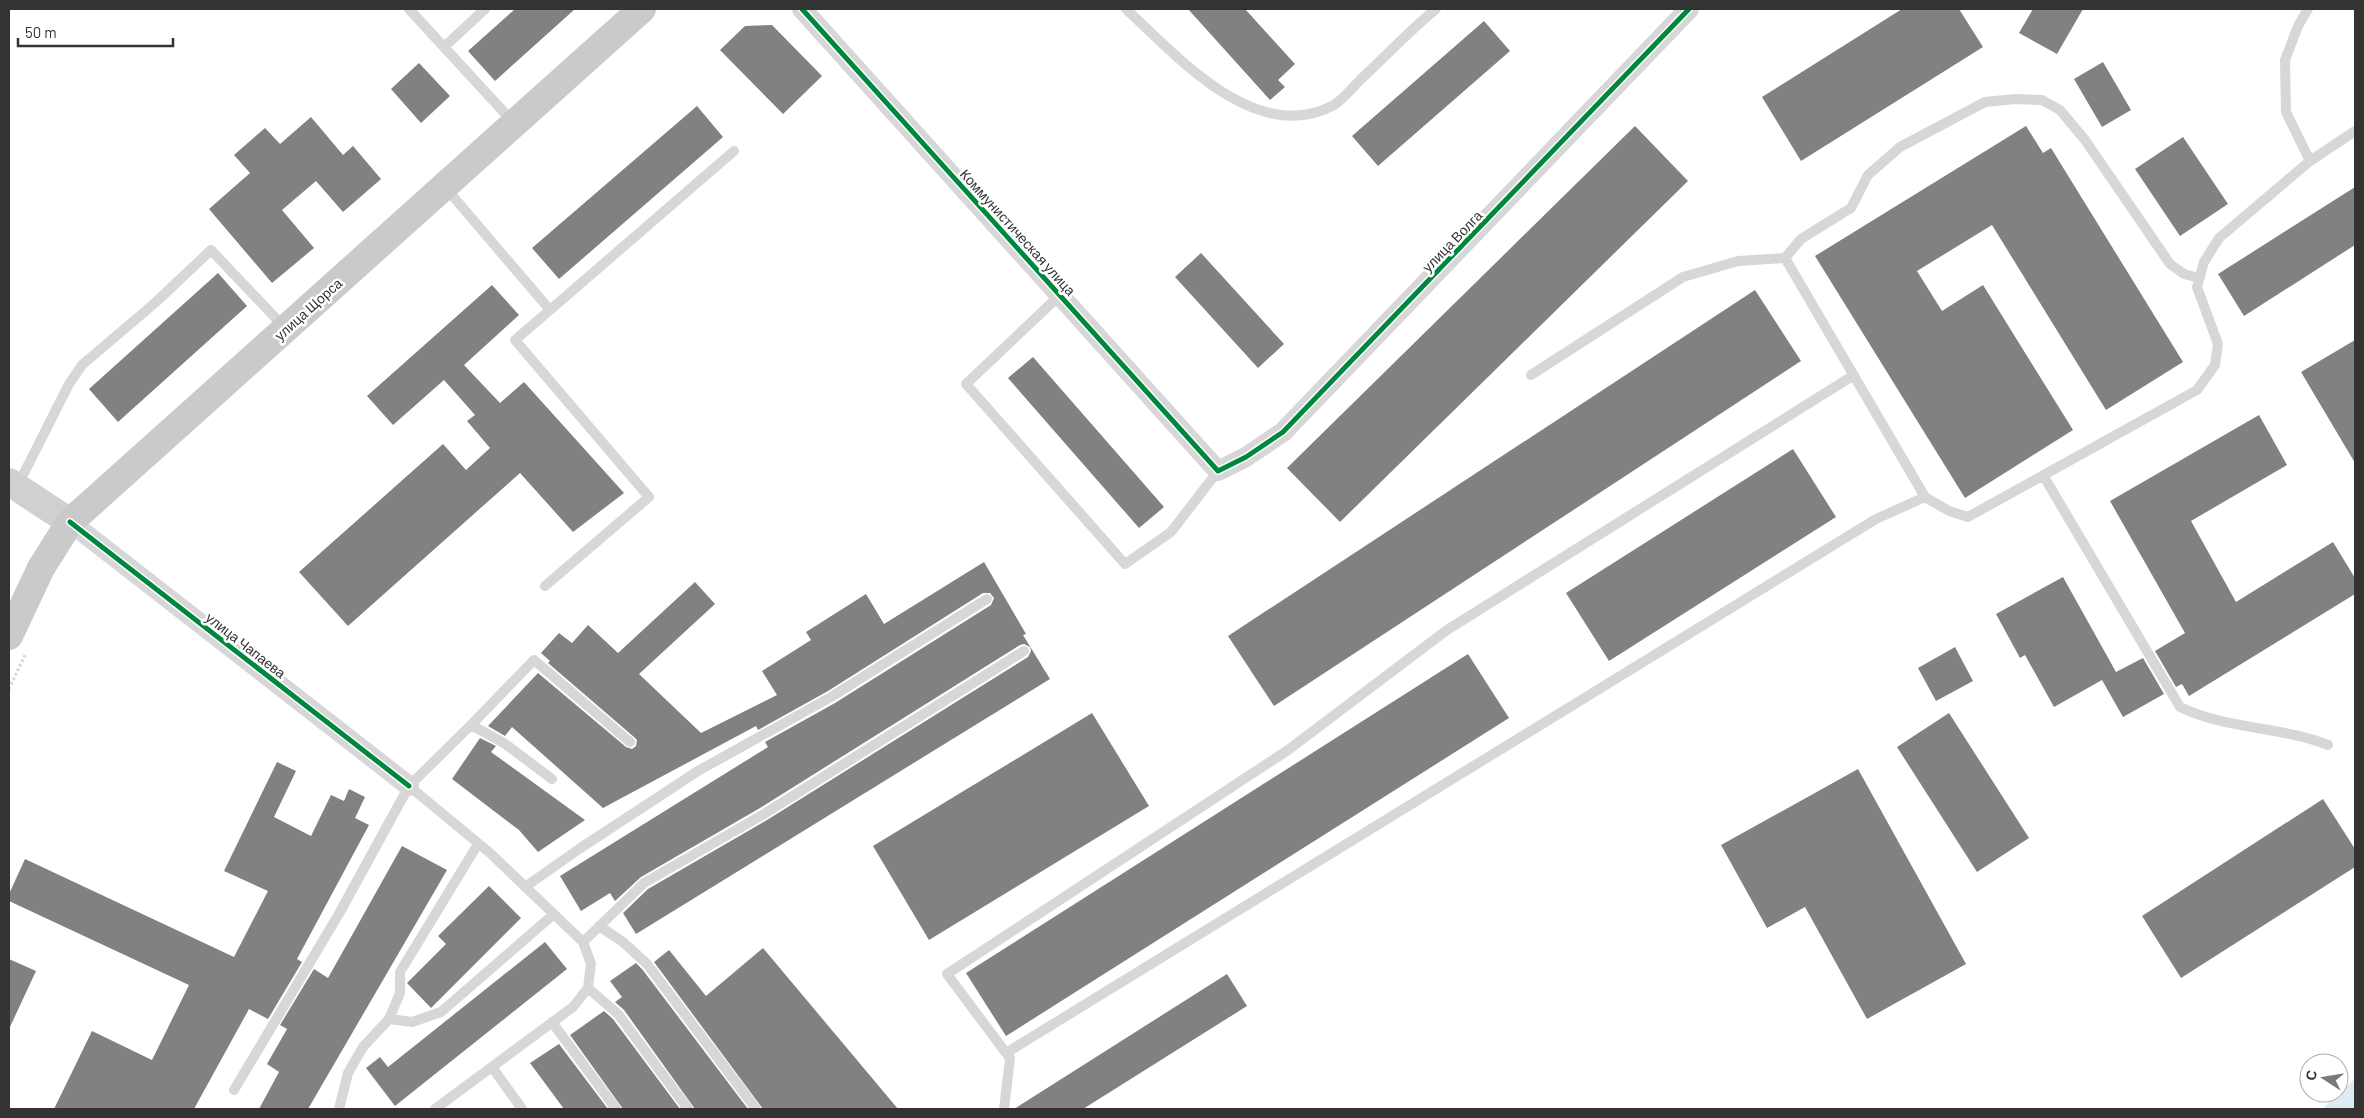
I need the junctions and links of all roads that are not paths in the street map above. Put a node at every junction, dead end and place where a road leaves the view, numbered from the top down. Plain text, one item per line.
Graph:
1 (409, 9) edge
2 (485, 9) edge
3 (642, 9) edge
4 (802, 9) edge
5 (1126, 9) edge
6 (1436, 9) edge
7 (1689, 9) edge
8 (2308, 9) edge
9 (444, 47) junction
10 (515, 123) junction
11 (2355, 131) edge
12 (734, 151) dead end
13 (2310, 160) junction
14 (444, 186) junction
15 (1785, 258) junction
16 (2199, 278) junction
17 (1060, 295) junction
18 (550, 310) junction
19 (286, 328) junction
20 (1531, 375) dead end
21 (1854, 375) junction
22 (1218, 471) junction
23 (2043, 475) junction
24 (13, 485) edge
25 (1925, 497) junction
26 (70, 522) junction
27 (545, 586) dead end
28 (987, 598) dead end
29 (9, 636) edge
30 (1024, 651) dead end
31 (470, 724) junction
32 (630, 742) dead end
33 (2328, 745) dead end
34 (552, 779) dead end
35 (409, 786) junction
36 (478, 844) junction
37 (525, 887) junction
38 (554, 914) junction
39 (599, 926) junction
40 (583, 942) junction
41 (588, 988) junction
42 (389, 1019) junction
43 (552, 1022) junction
44 (1006, 1053) junction
45 (492, 1067) junction
46 (234, 1090) dead end
47 (339, 1109) edge
48 (435, 1109) edge
49 (522, 1109) edge
50 (616, 1109) edge
51 (688, 1109) edge
52 (756, 1109) edge
53 (1004, 1109) edge

1 - 9 lane
2 - 9 lane
3 - 10 main road, улица Щорса
4 - 17 street, Коммунистическая улица
5 - 6 lane
7 - 22 street, улица Волга
8 - 13 lane
9 - 10 lane
10 - 14 main road, улица Щорса
11 - 13 lane
12 - 18 lane
13 - 16 lane
14 - 18 lane
14 - 19 main road, улица Щорса
15 - 16 lane
15 - 20 lane
15 - 21 lane
16 - 23 lane
17 - 22 street, Коммунистическая улица
17 - 22 lane
18 - 27 lane
19 - 24 lane
19 - 26 main road, улица Щорса
21 - 25 lane
21 - 44 lane
23 - 25 lane
23 - 33 lane
24 - 26 main road, улица Чапаева
25 - 44 lane
26 - 29 main road, улица Щорса
26 - 35 street, улица Чапаева
28 - 37 lane
30 - 39 lane
31 - 32 lane
31 - 34 lane
31 - 35 lane
35 - 36 lane
35 - 46 lane
36 - 37 lane
36 - 42 lane
37 - 38 lane
38 - 40 lane
38 - 42 lane
39 - 40 lane
39 - 52 lane
40 - 41 lane
41 - 43 lane
41 - 51 lane
42 - 47 lane
43 - 45 lane
43 - 50 lane
44 - 53 lane
45 - 48 lane
45 - 49 lane

